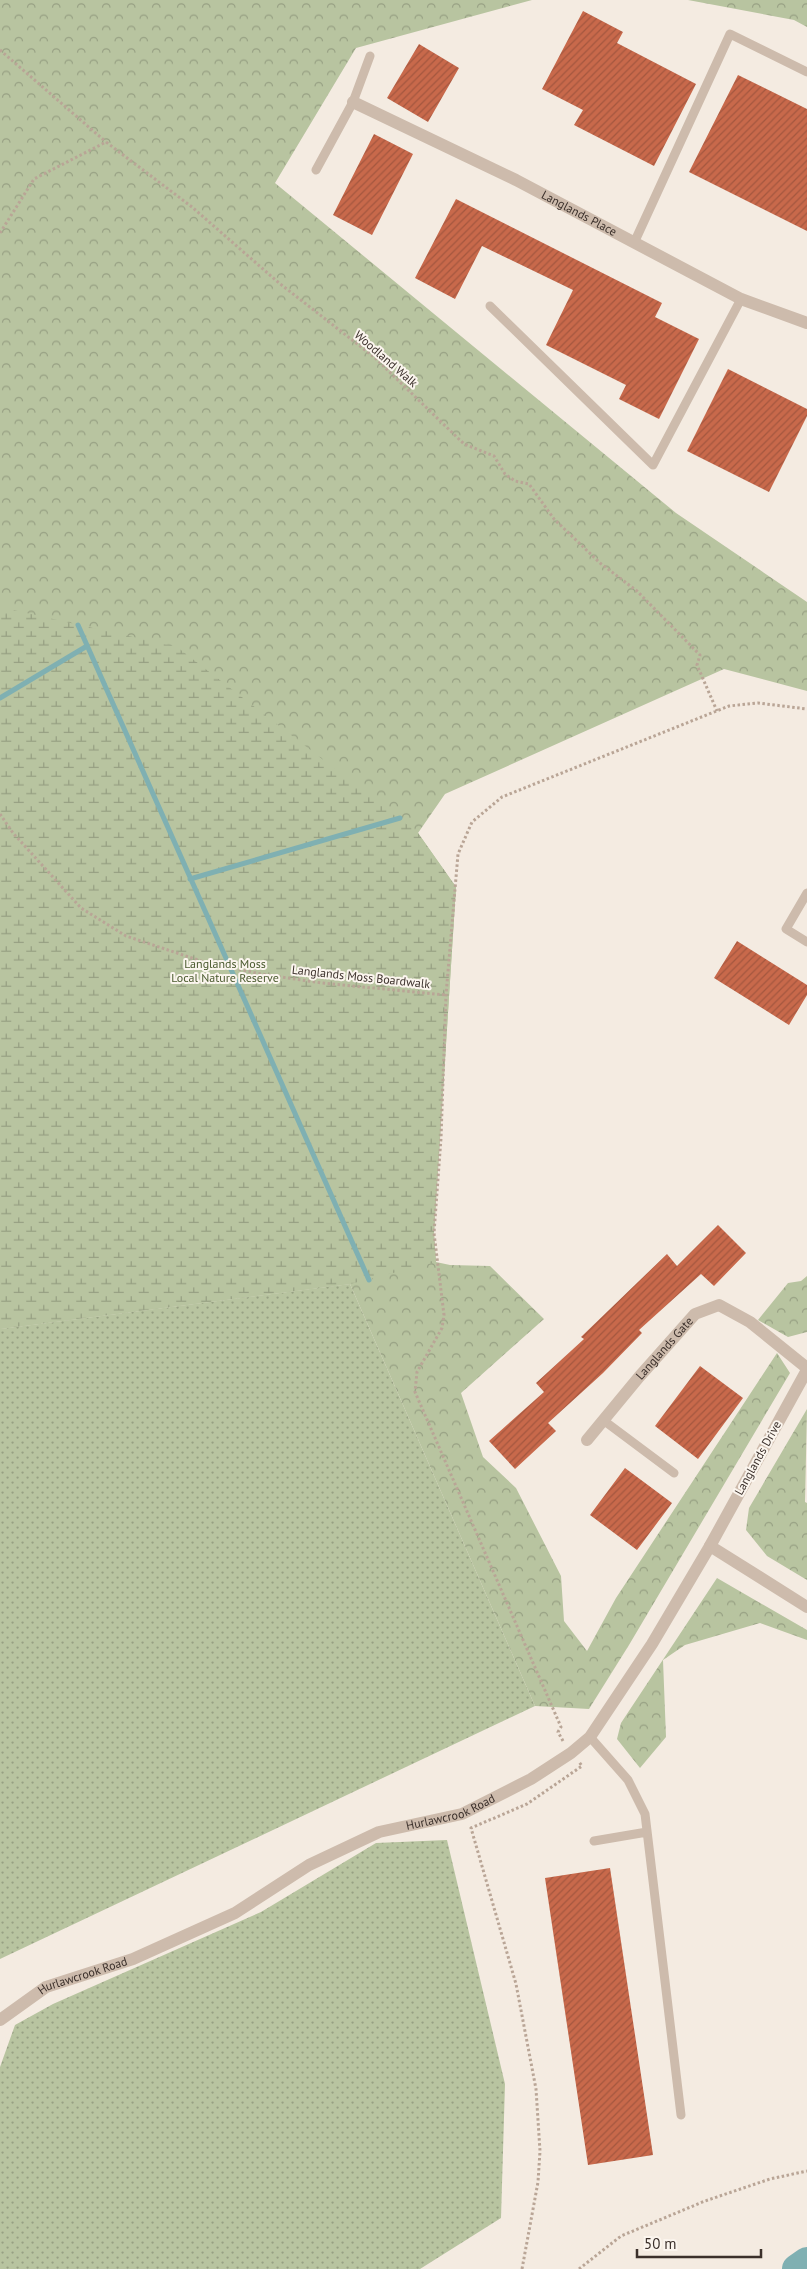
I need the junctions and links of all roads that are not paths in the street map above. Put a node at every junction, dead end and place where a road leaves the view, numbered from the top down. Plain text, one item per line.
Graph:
1 (370, 56) dead end
2 (807, 72) edge
3 (353, 102) junction
4 (316, 170) dead end
5 (634, 243) junction
6 (741, 299) junction
7 (490, 306) dead end
8 (807, 323) edge
9 (807, 893) edge
10 (807, 942) edge
11 (807, 1369) edge
12 (603, 1420) junction
13 (586, 1440) dead end
14 (674, 1473) dead end
15 (710, 1546) junction
16 (807, 1607) edge
17 (590, 1737) junction
18 (647, 1832) junction
19 (594, 1841) dead end
20 (0, 2020) edge
21 (681, 2115) dead end

1 - 3 lane
2 - 5 lane
3 - 4 lane
3 - 5 street, Langlands Place
5 - 6 street, Langlands Place
6 - 7 lane
6 - 8 street, Langlands Place
9 - 10 lane
11 - 12 street, Langlands Gate
11 - 15 street, Langlands Drive
12 - 13 street, Langlands Gate
12 - 14 lane
15 - 16 street
15 - 17 street, Hurlawcrook Road
17 - 18 lane
17 - 20 street, Hurlawcrook Road
18 - 19 lane
18 - 21 lane

